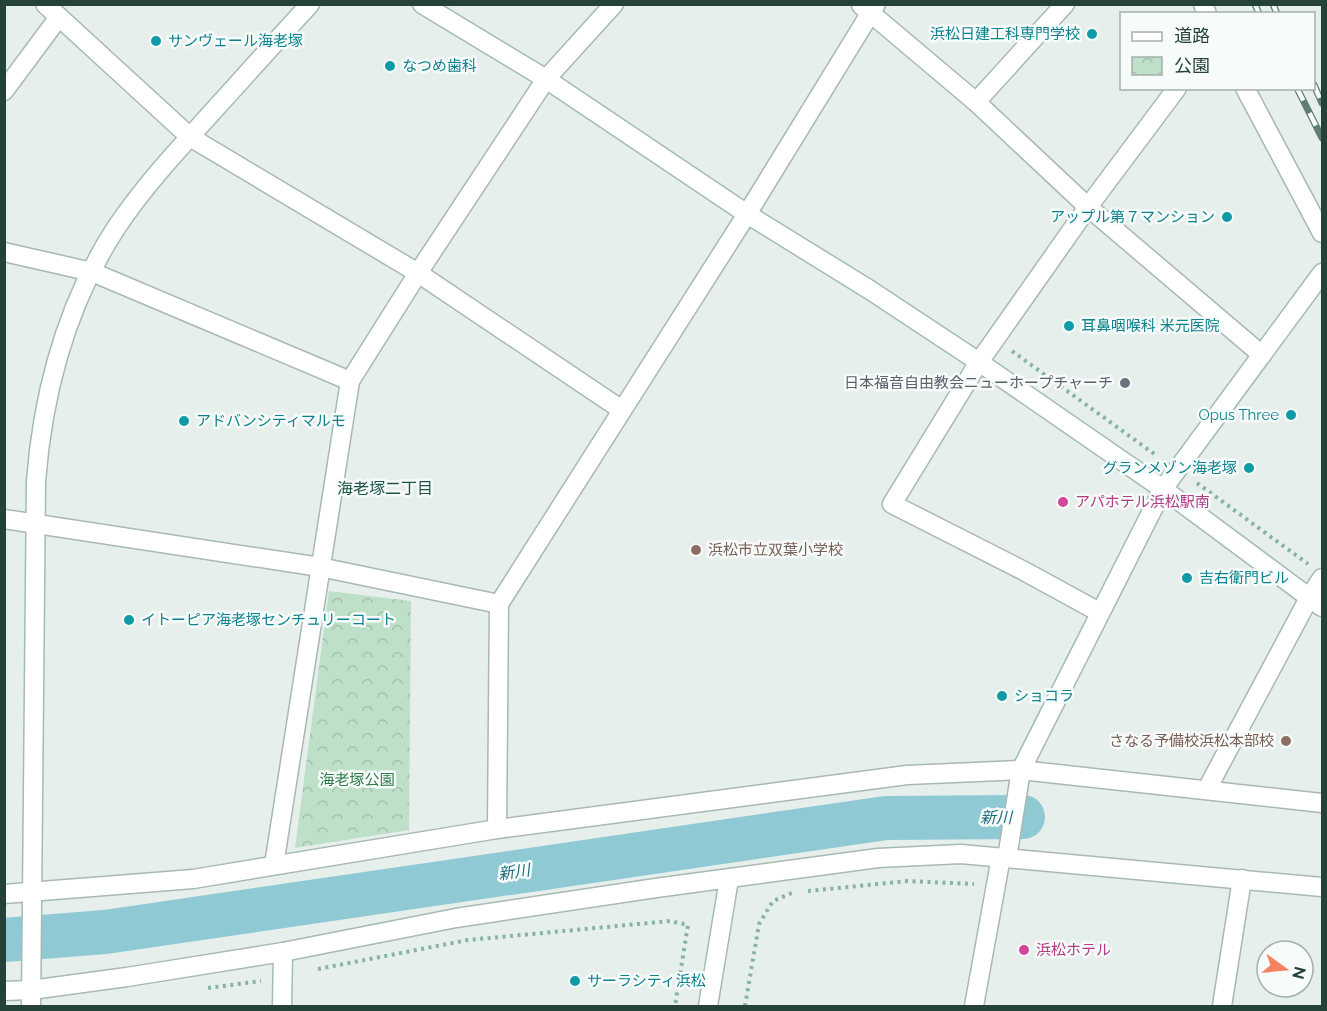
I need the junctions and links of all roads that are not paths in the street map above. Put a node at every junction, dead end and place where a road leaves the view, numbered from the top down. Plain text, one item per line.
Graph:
1 (45, 4) edge
2 (309, 4) edge
3 (422, 4) edge
4 (614, 4) edge
5 (1065, 4) edge
6 (869, 7) edge
7 (59, 17) junction
8 (546, 79) junction
9 (1176, 90) edge
10 (1246, 90) edge
11 (4, 91) edge
12 (976, 102) junction
13 (190, 137) junction
14 (1088, 207) junction
15 (747, 214) junction
16 (1323, 233) edge
17 (4, 252) edge
18 (92, 272) junction
19 (418, 273) junction
20 (1323, 273) edge
21 (1262, 355) junction
22 (980, 362) junction
23 (350, 381) junction
24 (622, 410) junction
25 (1163, 489) junction
26 (4, 519) edge
27 (35, 524) junction
28 (320, 567) junction
29 (1317, 572) edge
30 (1316, 603) edge
31 (499, 604) junction
32 (1100, 612) junction
33 (1019, 777) junction
34 (1207, 789) junction
35 (1323, 803) edge
36 (497, 830) junction
37 (1006, 852) junction
38 (274, 865) junction
39 (729, 879) junction
40 (1242, 879) junction
41 (1323, 887) edge
42 (4, 894) edge
43 (32, 898) junction
44 (283, 952) junction
45 (4, 991) edge
46 (31, 998) edge
47 (282, 1006) edge
48 (708, 1006) edge
49 (974, 1006) edge
50 (1222, 1006) edge

1 - 7 street
2 - 13 street
3 - 8 street
4 - 8 street
5 - 12 street
6 - 12 street
6 - 15 street
7 - 11 street
7 - 13 street
8 - 15 street
8 - 19 street
9 - 14 street
10 - 16 street
12 - 14 street
13 - 18 street
13 - 19 street
14 - 21 street
14 - 22 street
15 - 22 street
15 - 24 street
17 - 18 street
18 - 23 street
18 - 27 street
19 - 23 street
19 - 24 street
20 - 21 street
21 - 25 street
22 - 25 street
22 - 32 street
23 - 28 street
24 - 31 street
25 - 30 street
25 - 32 street
26 - 27 street
27 - 28 street
27 - 43 street
28 - 31 street
28 - 38 street
29 - 30 street
30 - 34 street
31 - 36 street
32 - 33 street
33 - 34 street
33 - 36 street
33 - 37 street
34 - 35 street
36 - 38 street
37 - 39 street
37 - 40 street
37 - 49 street
38 - 43 street
39 - 44 street
39 - 48 street
40 - 41 street
40 - 50 street
42 - 43 street
43 - 46 street
44 - 46 street
44 - 47 street
45 - 46 street

